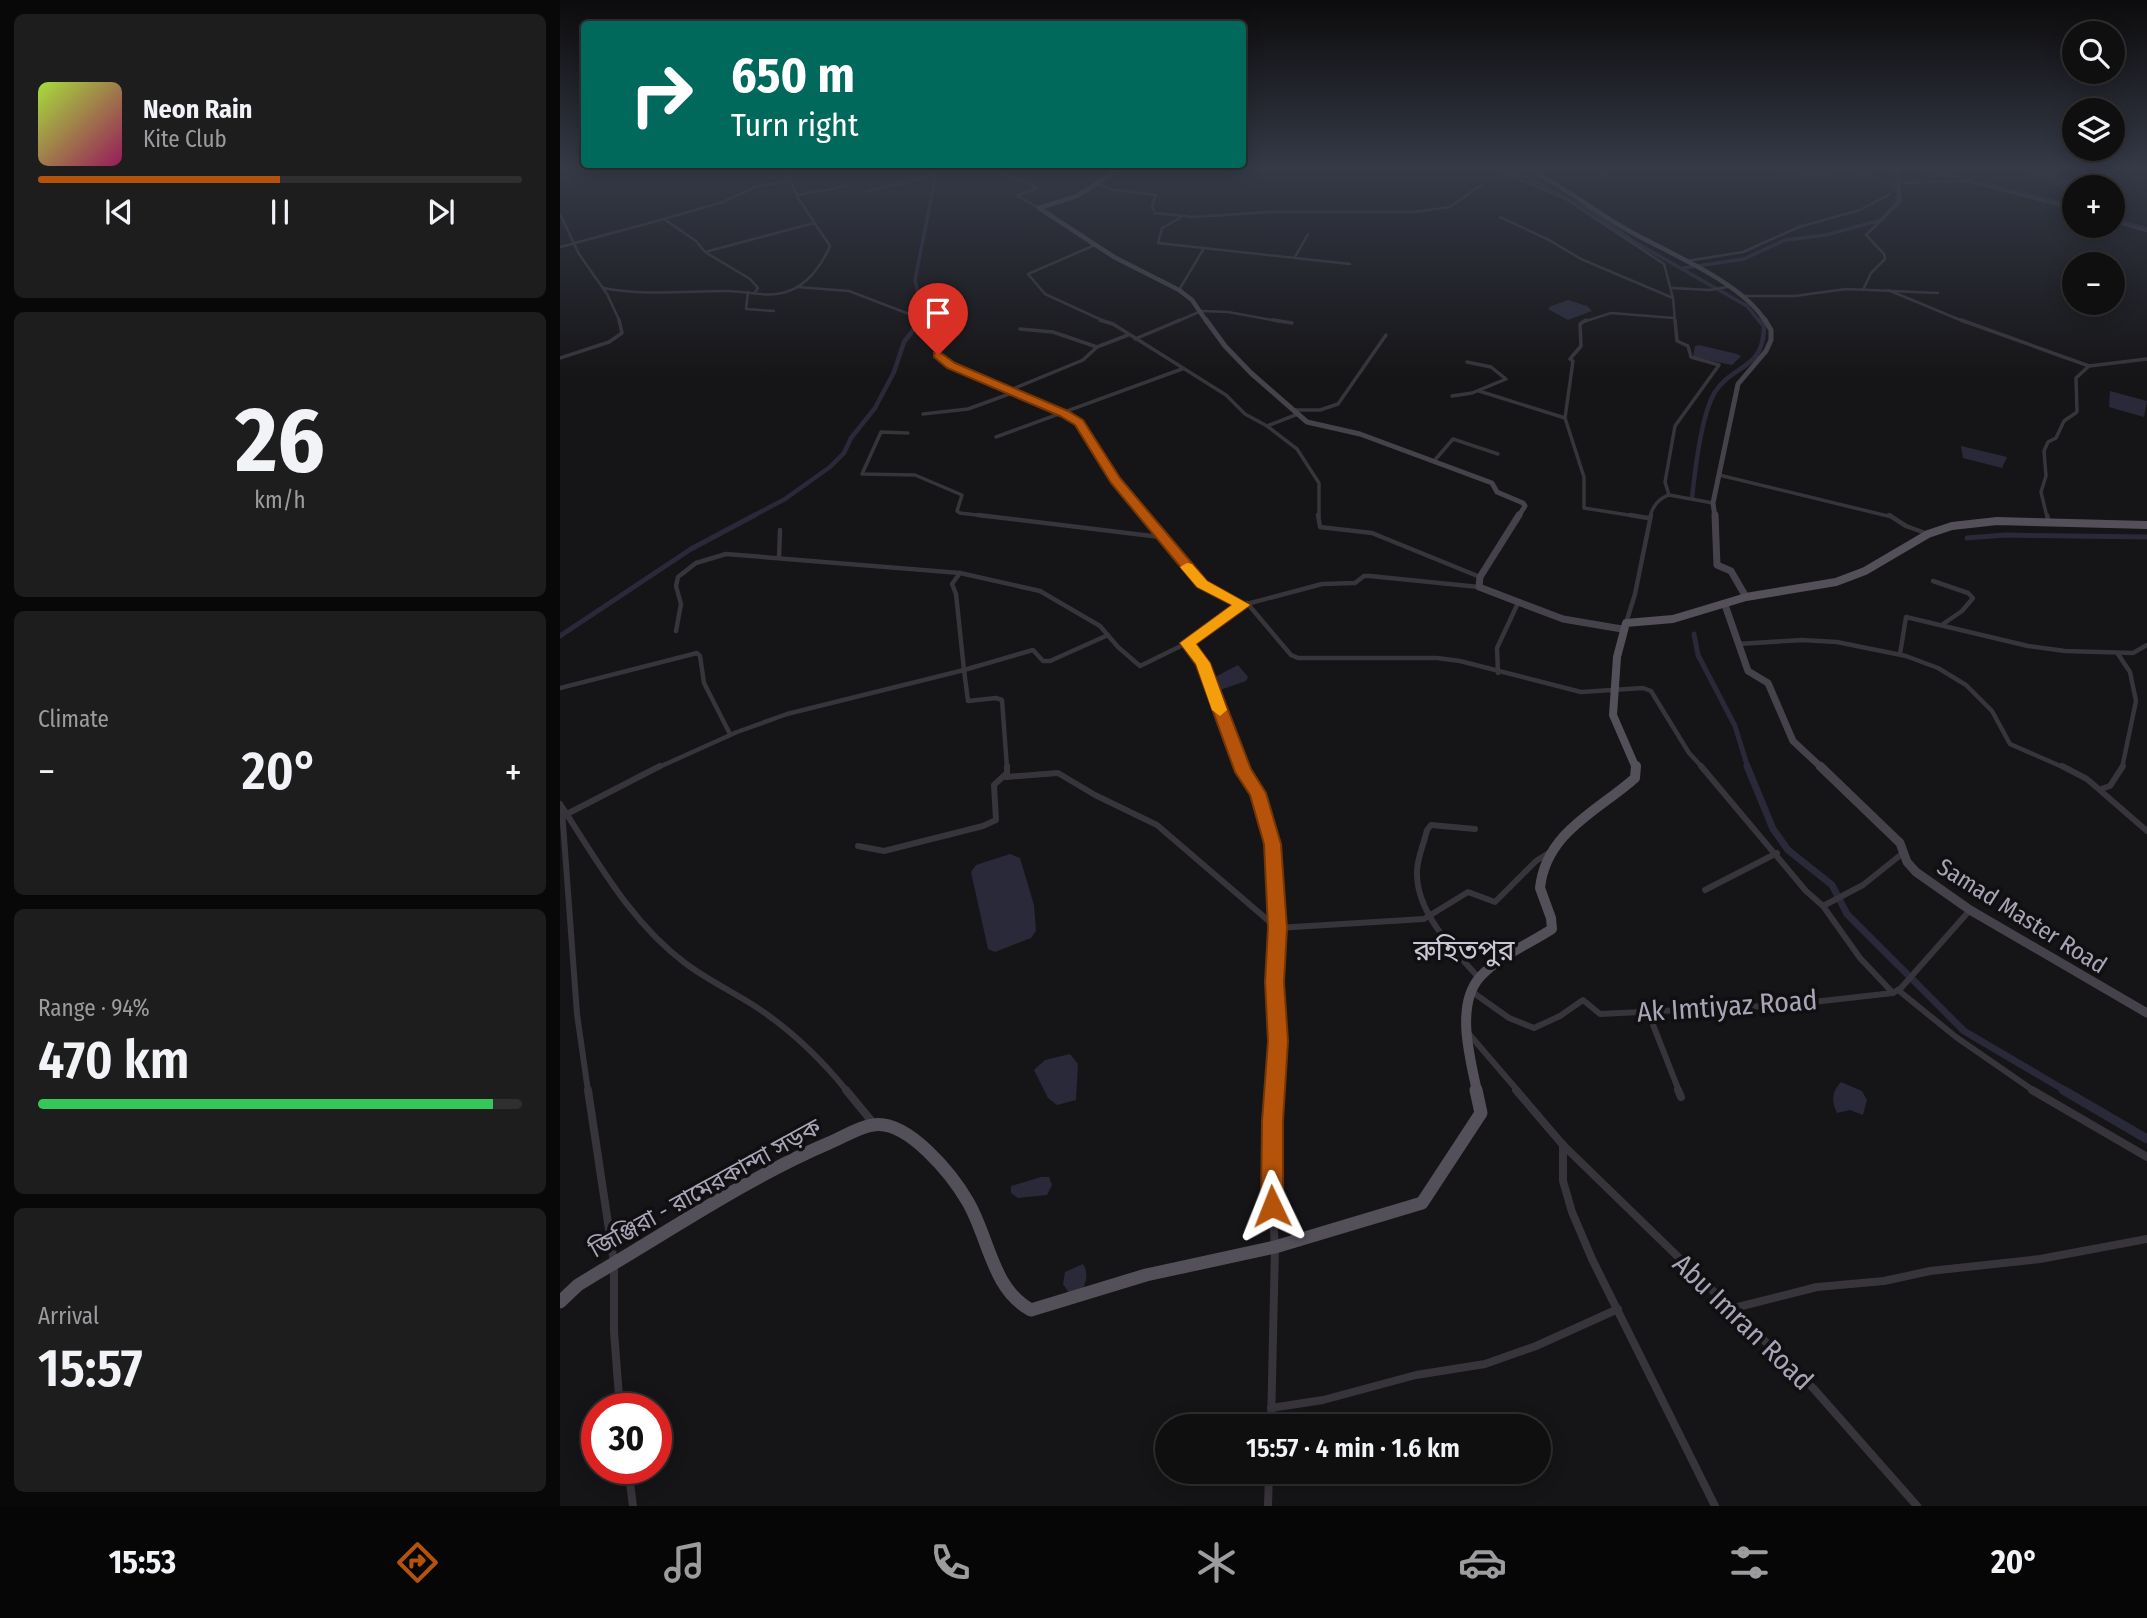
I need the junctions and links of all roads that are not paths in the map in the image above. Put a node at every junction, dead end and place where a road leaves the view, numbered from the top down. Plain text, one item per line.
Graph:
1 (571, 239) edge
2 (590, 239) edge
3 (693, 239) edge
4 (753, 239) edge
5 (828, 239) edge
6 (1086, 239) edge
7 (1158, 239) edge
8 (1305, 239) edge
9 (1547, 239) edge
10 (1627, 239) edge
11 (1646, 239) edge
12 (1770, 239) edge
13 (1870, 239) edge
14 (573, 244) junction
15 (1095, 245) junction
16 (560, 247) edge
17 (1204, 248) junction
18 (705, 252) junction
19 (1295, 257) junction
20 (1688, 261) junction
21 (1350, 264) dead end
22 (796, 287) junction
23 (1727, 287) junction
24 (603, 288) junction
25 (1672, 288) junction
26 (1863, 289) junction
27 (1179, 290) junction
28 (1888, 290) junction
29 (748, 292) junction
30 (755, 292) junction
31 (1938, 293) dead end
32 (1742, 296) junction
33 (1673, 298) junction
34 (774, 311) dead end
35 (1201, 311) junction
36 (1674, 317) junction
37 (956, 322) dead end
38 (1292, 323) dead end
39 (943, 326) junction
40 (1020, 329) dead end
41 (1128, 335) junction
42 (1386, 335) dead end
43 (1135, 338) junction
44 (1097, 347) junction
45 (560, 358) edge
46 (2147, 359) edge
47 (1467, 362) dead end
48 (2089, 366) junction
49 (1182, 369) junction
50 (1479, 391) junction
51 (1010, 392) junction
52 (1452, 396) dead end
53 (1296, 412) junction
54 (1064, 413) junction
55 (923, 414) dead end
56 (1565, 418) junction
57 (1267, 426) junction
58 (908, 433) dead end
59 (996, 437) dead end
60 (1498, 454) dead end
61 (1434, 461) junction
62 (1719, 475) junction
63 (1669, 495) junction
64 (1713, 503) junction
65 (1648, 519) junction
66 (2049, 523) junction
67 (2147, 525) edge
68 (780, 530) dead end
69 (1928, 534) junction
70 (1160, 537) junction
71 (779, 558) junction
72 (960, 573) junction
73 (1479, 578) junction
74 (1933, 581) dead end
75 (1479, 587) junction
76 (1746, 597) junction
77 (1518, 603) junction
78 (1245, 604) junction
79 (1725, 605) junction
80 (1943, 624) junction
81 (1624, 626) junction
82 (676, 631) dead end
83 (1108, 635) junction
84 (1187, 643) junction
85 (1738, 643) junction
86 (2147, 645) edge
87 (1900, 654) junction
88 (2118, 654) junction
89 (964, 670) junction
90 (1498, 673) junction
91 (560, 688) edge
92 (1614, 689) junction
93 (730, 734) junction
94 (1006, 777) junction
95 (2101, 789) junction
96 (562, 810) edge
97 (1475, 829) dead end
98 (2147, 831) edge
99 (858, 846) dead end
100 (1552, 851) junction
101 (1777, 853) junction
102 (1903, 853) junction
103 (1705, 890) dead end
104 (1823, 906) junction
105 (1970, 910) junction
106 (1433, 915) junction
107 (1277, 928) junction
108 (1479, 978) junction
109 (1897, 990) junction
110 (1471, 991) junction
111 (1648, 1012) junction
112 (2147, 1013) edge
113 (1469, 1034) junction
114 (1681, 1097) dead end
115 (874, 1124) junction
116 (1563, 1145) junction
117 (2147, 1157) edge
118 (2147, 1239) edge
119 (1275, 1247) junction
120 (614, 1264) junction
121 (560, 1302) edge
122 (1618, 1309) junction
123 (1730, 1309) junction
124 (619, 1393) edge
125 (1271, 1408) junction
126 (1271, 1414) edge
127 (630, 1484) edge
128 (1269, 1484) edge
129 (633, 1506) edge
130 (1268, 1506) edge
131 (1715, 1506) edge
132 (1917, 1506) edge

1 - 14 street
2 - 14 street
3 - 18 street
4 - 18 street
5 - 22 street
6 - 15 street
7 - 17 street
8 - 19 street
9 - 33 street
10 - 25 street
11 - 20 street
12 - 20 street
13 - 26 street
14 - 16 street
14 - 24 street
15 - 27 street
15 - 41 street
17 - 19 street
17 - 27 street
18 - 30 street
19 - 21 street
20 - 23 street
22 - 30 street
22 - 39 street
23 - 25 street
23 - 32 street
24 - 29 street
24 - 45 street
25 - 33 street
26 - 28 street
26 - 32 street
27 - 35 street
28 - 31 street
28 - 48 street
29 - 30 street
29 - 34 street
32 - 62 street
33 - 36 street
35 - 38 street
35 - 43 street
35 - 53 street
36 - 56 street
36 - 63 street
37 - 39 street
39 - 51 street
40 - 44 street
41 - 43 street
41 - 44 street
42 - 53 street
43 - 49 street
44 - 51 street
46 - 48 street
47 - 50 street
48 - 66 street
49 - 54 street
49 - 57 street
50 - 52 street
50 - 56 street
51 - 54 street
51 - 55 street
53 - 57 street
53 - 61 street
54 - 59 street
54 - 70 street
56 - 65 street
57 - 73 street
58 - 70 street
60 - 61 street
61 - 73 street
62 - 64 street
62 - 69 street
63 - 64 street
63 - 65 street
64 - 76 street
65 - 81 street
66 - 67 main road
66 - 69 main road
68 - 71 street
69 - 76 main road
70 - 78 street
71 - 72 street
71 - 82 street
72 - 83 street
72 - 89 street
73 - 75 street
74 - 80 street
75 - 77 street
75 - 78 street
76 - 79 main road
77 - 81 street
77 - 90 street
78 - 84 street
78 - 90 street
79 - 81 main road
79 - 85 street, Samad Master Road
80 - 87 street
80 - 88 street
81 - 92 main road
83 - 84 street
83 - 89 street
84 - 107 street
85 - 87 street
85 - 102 street, Samad Master Road
86 - 88 street
87 - 95 street
88 - 95 street
89 - 93 street
89 - 94 street
90 - 92 street
91 - 93 street
92 - 100 main road
92 - 101 street
93 - 96 street
94 - 99 street
94 - 107 street
95 - 98 street
96 - 115 street
96 - 120 street
97 - 106 street
100 - 106 street
100 - 108 main road
101 - 103 street
101 - 104 street
102 - 104 street
102 - 105 street, Samad Master Road
104 - 109 street
105 - 109 street
105 - 112 street, Samad Master Road
106 - 107 street
106 - 108 street
107 - 119 street
108 - 110 main road
109 - 111 street, Ak Imtiyaz Road
109 - 117 street
110 - 111 street, Ak Imtiyaz Road
110 - 113 main road
111 - 114 street
113 - 116 street, Abu Imran Road
113 - 119 main road
115 - 119 main road
115 - 120 main road, জিঞ্জিরা - রামেরকান্দা সড়ক
116 - 122 street
116 - 123 street, Abu Imran Road
118 - 123 street
119 - 125 street
120 - 121 main road, জিঞ্জিরা - রামেরকান্দা সড়ক
120 - 124 street
122 - 125 street
122 - 131 street
123 - 132 street, Abu Imran Road
125 - 126 street
127 - 129 street
128 - 130 street

